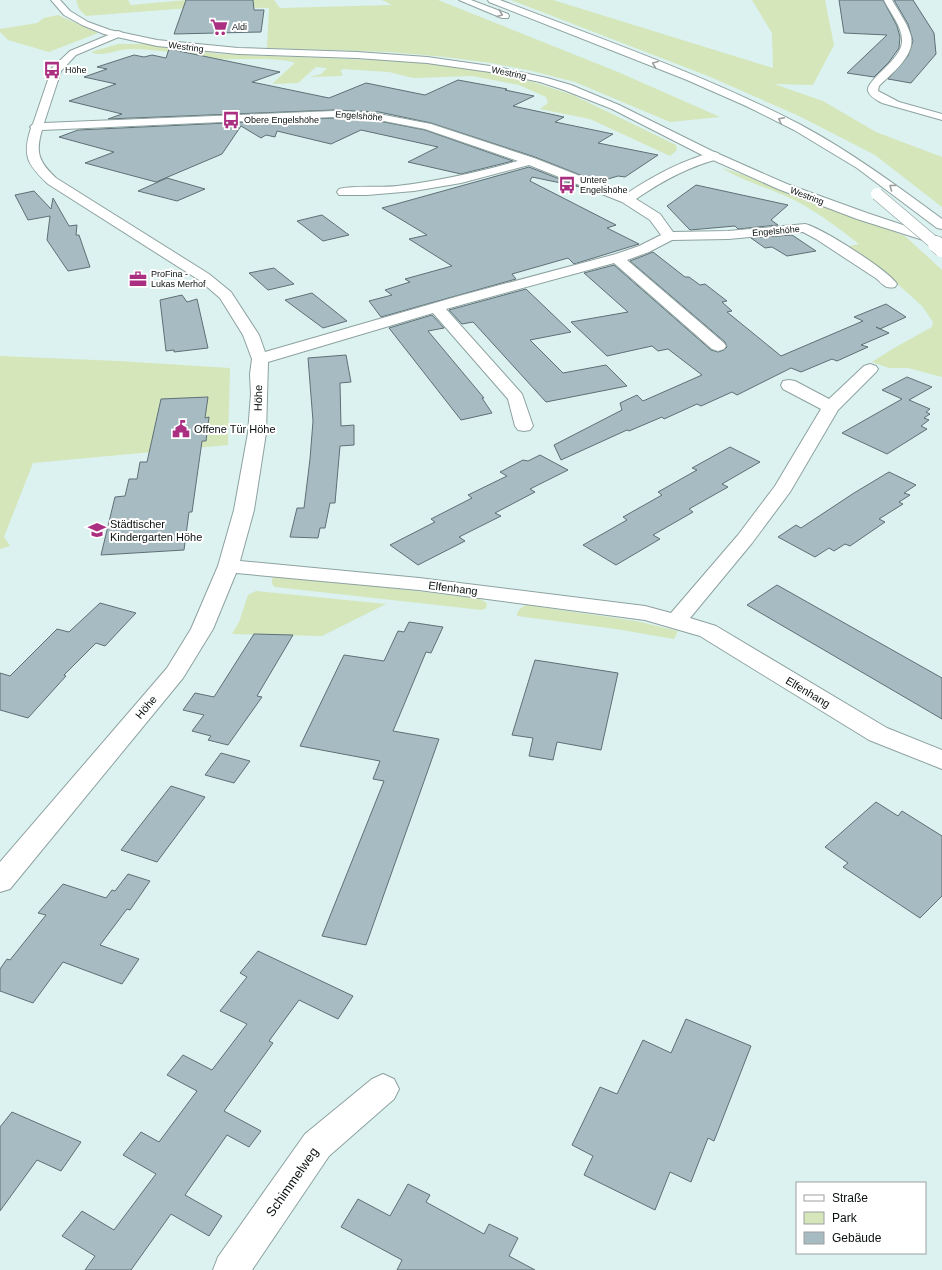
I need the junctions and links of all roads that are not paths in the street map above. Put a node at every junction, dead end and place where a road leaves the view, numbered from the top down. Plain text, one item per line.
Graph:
1 (55, 0) edge
2 (463, 0) edge
3 (492, 0) edge
4 (890, 1) edge
5 (513, 19) dead end
6 (118, 34) junction
7 (568, 40) dead end
8 (677, 83) dead end
9 (696, 91) dead end
10 (748, 116) dead end
11 (942, 117) edge
12 (36, 127) junction
13 (714, 156) junction
14 (530, 161) junction
15 (866, 186) dead end
16 (343, 192) dead end
17 (627, 199) junction
18 (942, 225) edge
19 (668, 236) junction
20 (942, 242) edge
21 (942, 250) edge
22 (616, 258) junction
23 (890, 284) dead end
24 (436, 307) junction
25 (718, 346) dead end
26 (260, 359) junction
27 (870, 369) dead end
28 (789, 385) dead end
29 (831, 407) junction
30 (524, 426) dead end
31 (228, 566) junction
32 (676, 620) junction
33 (942, 760) edge
34 (0, 881) edge
35 (382, 1089) dead end
36 (231, 1270) edge

1 - 6 main road, Westring
2 -> 5 main road
18 -> 3 main road
4 - 11 main road
6 - 12 main road, Höhe
6 - 13 main road, Westring
7 - 8 main road
9 - 10 main road
12 - 14 main road, Engelshöhe
12 - 26 main road, Höhe
13 - 17 main road
13 - 20 main road, Westring
14 - 16 main road
14 - 17 main road, Engelshöhe
15 - 21 main road, bridge
17 - 19 main road, Engelshöhe
19 - 22 main road, Engelshöhe
19 - 23 main road, Engelshöhe
22 - 24 main road, Engelshöhe
22 - 25 main road
24 - 26 main road, Engelshöhe
24 - 30 main road
26 - 31 main road, Höhe
27 - 29 main road
28 - 29 main road
29 - 32 main road
31 - 32 main road, Elfenhang
31 - 34 main road, Höhe
32 - 33 main road, Elfenhang
35 - 36 main road, Schimmelweg

